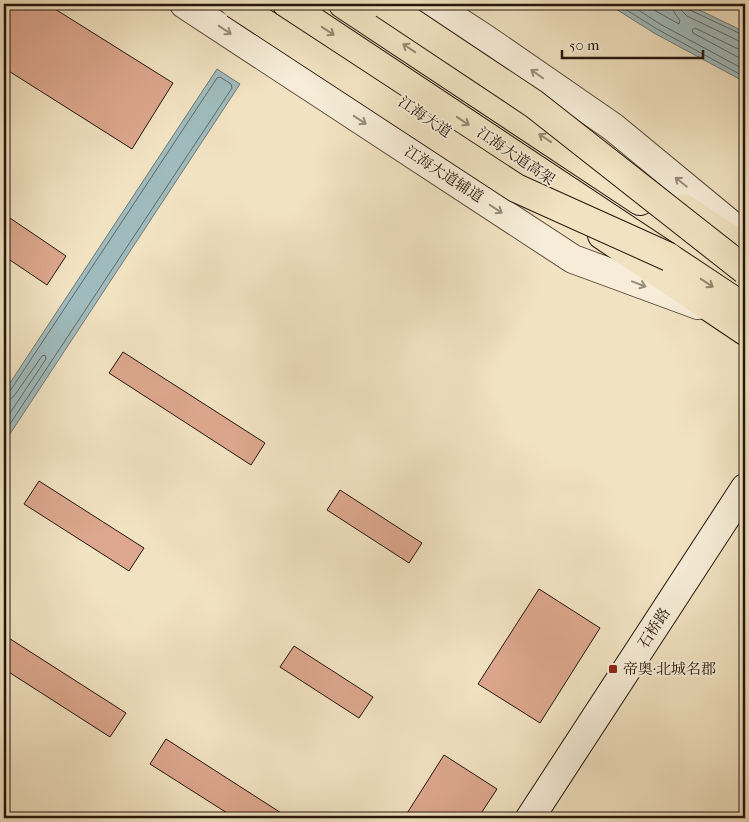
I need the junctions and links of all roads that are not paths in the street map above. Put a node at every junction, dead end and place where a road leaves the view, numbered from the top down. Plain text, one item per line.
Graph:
1 (184, 4) edge
2 (235, 4) edge
3 (255, 4) edge
4 (287, 4) edge
5 (343, 4) edge
6 (375, 4) edge
7 (384, 4) edge
8 (432, 4) edge
9 (745, 236) edge
10 (745, 249) edge
11 (669, 257) junction
12 (745, 271) edge
13 (732, 311) edge
14 (745, 331) edge
15 (745, 488) edge
16 (745, 518) edge
17 (530, 818) edge
18 (550, 818) edge

1 -> 13 street, 江海大道辅道
2 - 11 main road, bridge
3 - 13 main road, 江海大道
4 -> 11 main road, 江海大道高架, bridge
12 -> 5 main road, 江海大道高架, bridge
6 - 10 main road
7 - 12 main road, bridge
9 -> 8 street
11 -> 13 main road, 江海大道高架
13 - 14 main road, 江海大道
15 - 17 street, 石桥路
16 - 18 street, 石桥路

